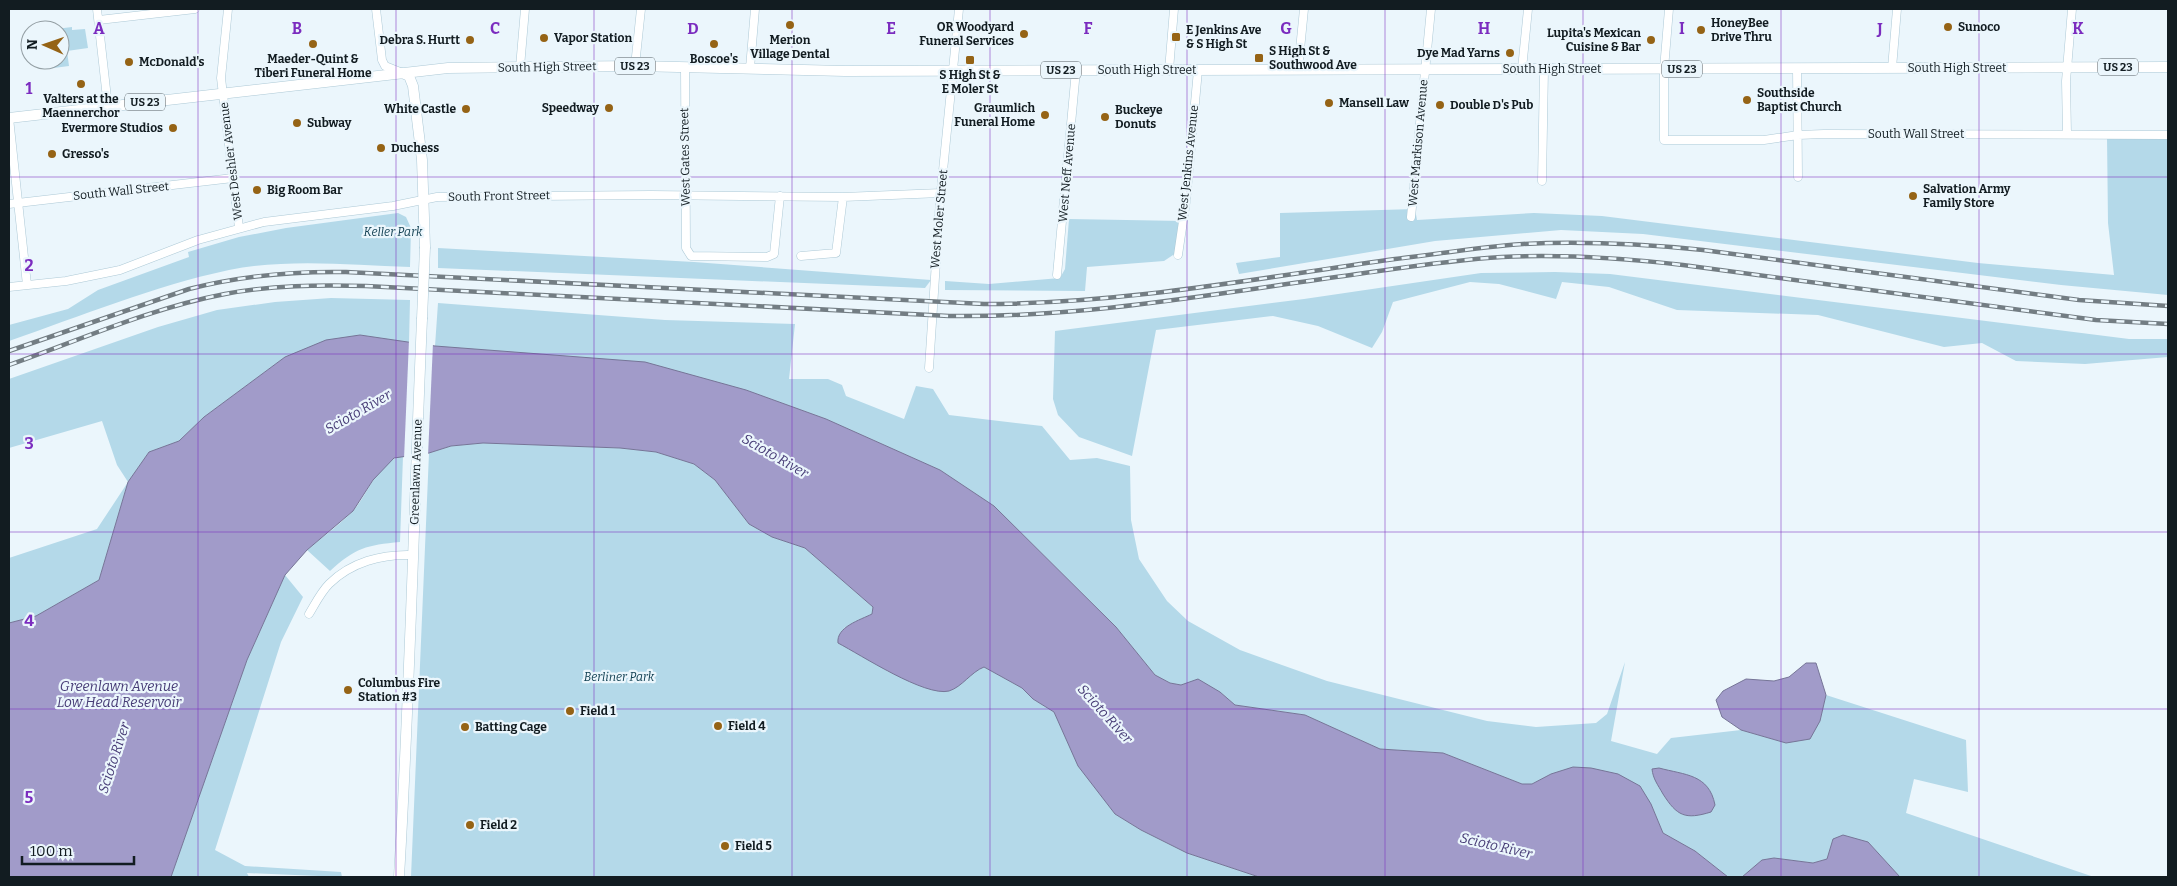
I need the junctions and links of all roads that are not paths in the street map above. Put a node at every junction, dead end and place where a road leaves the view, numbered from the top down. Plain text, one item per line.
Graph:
1 (97, 9) edge
2 (195, 9) edge
3 (228, 9) edge
4 (376, 9) edge
5 (525, 9) edge
6 (640, 9) edge
7 (755, 9) edge
8 (959, 9) edge
9 (1174, 9) edge
10 (1304, 9) edge
11 (1431, 9) edge
12 (1528, 9) edge
13 (1669, 9) edge
14 (1897, 9) edge
15 (2072, 9) edge
16 (99, 20) junction
17 (635, 66) junction
18 (520, 67) junction
19 (684, 67) junction
20 (2067, 67) junction
21 (750, 68) junction
22 (1797, 68) junction
23 (1892, 68) junction
24 (2168, 68) edge
25 (1522, 69) junction
26 (1544, 69) junction
27 (1664, 69) junction
28 (1076, 70) junction
29 (1169, 70) junction
30 (1198, 70) junction
31 (1298, 70) junction
32 (1424, 70) junction
33 (953, 71) junction
34 (402, 73) junction
35 (222, 93) junction
36 (108, 107) junction
37 (9, 118) edge
38 (2066, 134) junction
39 (1798, 135) junction
40 (2168, 135) edge
41 (1798, 177) dead end
42 (233, 178) junction
43 (1542, 181) dead end
44 (941, 194) junction
45 (686, 195) junction
46 (780, 196) junction
47 (843, 197) junction
48 (425, 201) junction
49 (18, 203) junction
50 (9, 204) edge
51 (1411, 217) dead end
52 (239, 228) junction
53 (1178, 255) dead end
54 (801, 256) dead end
55 (1057, 275) dead end
56 (27, 285) junction
57 (9, 287) edge
58 (929, 368) dead end
59 (412, 555) junction
60 (309, 614) dead end
61 (399, 877) edge

1 - 16 street
2 - 16 street
3 - 35 street, West Deshler Avenue
4 - 34 street
5 - 18 street
6 - 17 street
7 - 21 street
8 - 33 street, West Moler Street
9 - 29 street
10 - 31 street
11 - 32 street, West Markison Avenue
12 - 25 street
13 - 27 street
14 - 23 street
15 - 20 street
16 - 36 street
17 - 18 main road, South High Street / US 23
17 - 19 main road, South High Street / US 23
18 - 34 main road, South High Street / US 23
19 - 21 main road, South High Street / US 23
19 - 45 street, West Gates Street
20 - 23 main road, South High Street / US 23
20 - 24 main road, South High Street / US 23
20 - 38 street
21 - 33 main road, South High Street / US 23
22 - 23 main road, South High Street / US 23
22 - 27 main road, South High Street / US 23
22 - 39 street
25 - 26 main road, South High Street / US 23
25 - 32 main road, South High Street / US 23
26 - 27 main road, South High Street / US 23
26 - 43 street
27 - 39 street, South Wall Street
28 - 29 main road, South High Street / US 23
28 - 33 main road, South High Street / US 23
28 - 55 street, West Neff Avenue
29 - 30 main road, South High Street / US 23
30 - 31 main road, South High Street / US 23
30 - 53 street, West Jenkins Avenue
31 - 32 main road, South High Street / US 23
32 - 51 street, West Markison Avenue
33 - 44 street, West Moler Street
34 - 35 main road, South High Street / US 23
34 - 48 main road, Greenlawn Avenue
35 - 36 main road, South High Street / US 23
35 - 42 street, West Deshler Avenue
36 - 37 main road, South High Street / US 23
37 - 49 street
38 - 39 street, South Wall Street
38 - 40 street, South Wall Street
39 - 41 street
42 - 49 street, South Wall Street
42 - 52 street, West Deshler Avenue
44 - 47 street, South Front Street
44 - 58 street, West Moler Street
45 - 46 street, South Front Street
45 - 46 street, West Gates Street
45 - 48 street, South Front Street
46 - 47 street, South Front Street
47 - 54 street
48 - 52 street, South Front Street
48 - 59 main road, Greenlawn Avenue, bridge
49 - 50 street, South Wall Street
49 - 56 street
52 - 56 street, South Front Street
56 - 57 street, South Front Street
59 - 60 street
59 - 61 main road, Greenlawn Avenue

